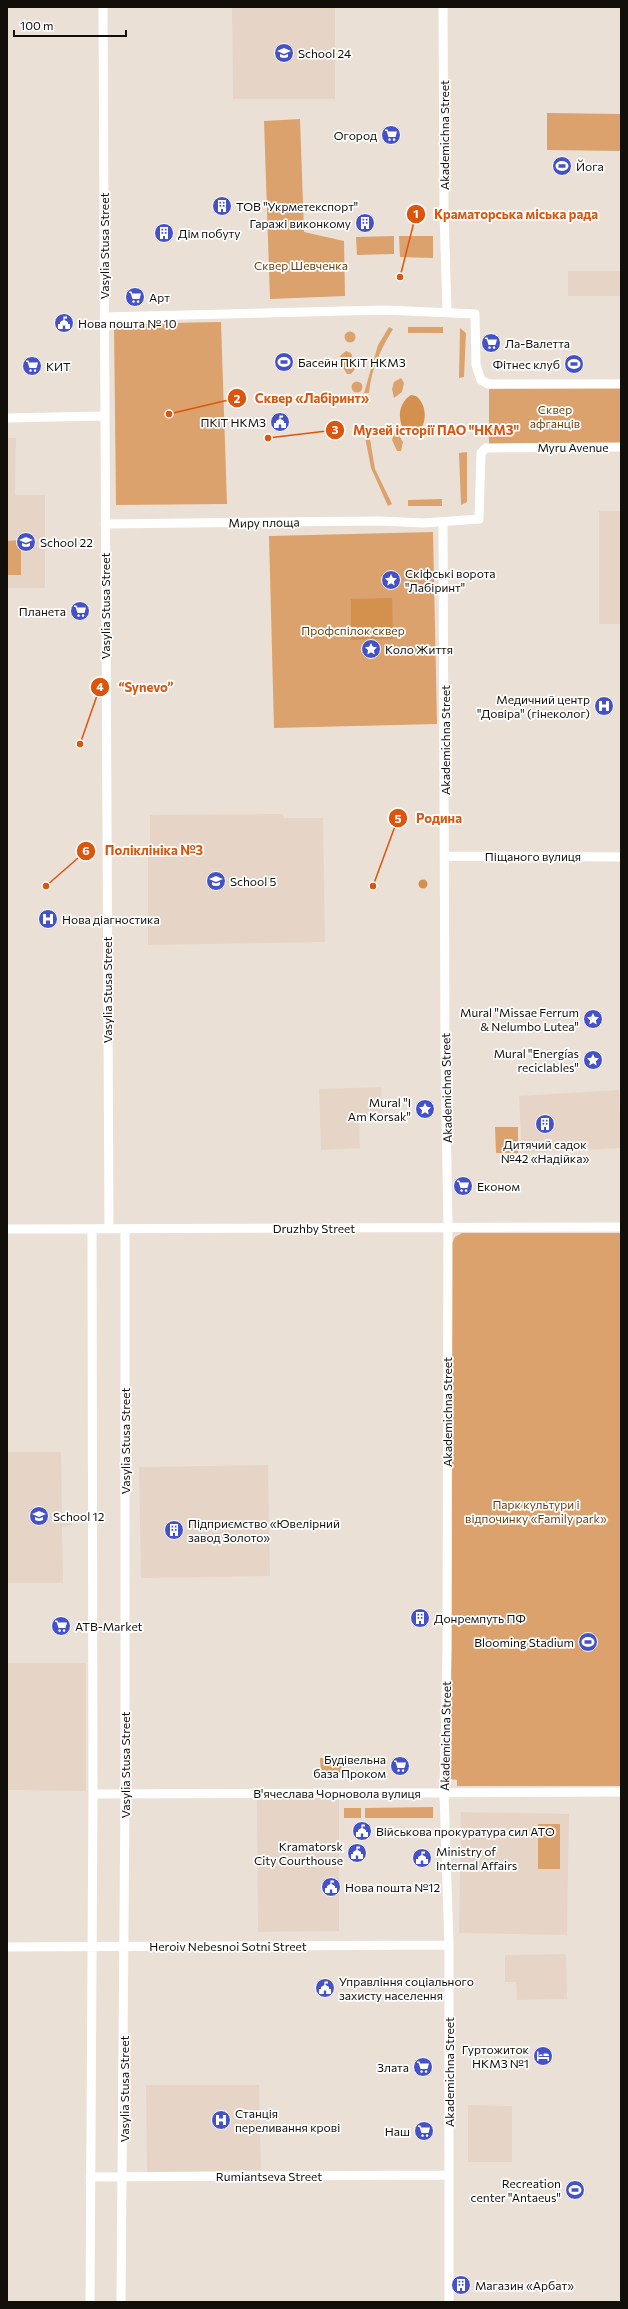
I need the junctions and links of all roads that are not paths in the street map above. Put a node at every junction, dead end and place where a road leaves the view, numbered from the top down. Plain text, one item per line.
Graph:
1 (103, 7) edge
2 (444, 7) edge
3 (447, 312) junction
4 (104, 318) junction
5 (621, 384) edge
6 (104, 416) junction
7 (7, 418) edge
8 (621, 447) edge
9 (443, 522) junction
10 (423, 523) joint
11 (105, 524) junction
12 (445, 856) junction
13 (621, 857) edge
14 (621, 1227) edge
15 (448, 1228) junction
16 (7, 1229) edge
17 (92, 1229) junction
18 (108, 1229) junction
19 (125, 1229) junction
20 (621, 1792) edge
21 (444, 1793) junction
22 (93, 1794) junction
23 (125, 1794) junction
24 (449, 1945) junction
25 (124, 1946) junction
26 (7, 1947) edge
27 (91, 1947) junction
28 (449, 2175) junction
29 (123, 2177) junction
30 (90, 2178) junction
31 (90, 2302) edge
32 (121, 2302) edge
33 (449, 2302) edge

1 - 4 street, Vasylia Stusa Street
2 - 3 street, Akademichna Street
3 - 4 street
3 - 5 street
4 - 6 street, Vasylia Stusa Street
6 - 7 street
6 - 11 street, Vasylia Stusa Street
8 - 9 street, Myru Avenue
9 - 10 street, Myru Avenue
9 - 12 street, Akademichna Street
10 - 11 street, Миру площа
11 - 18 street, Vasylia Stusa Street
12 - 13 street, Піщаного вулиця
12 - 15 street, Akademichna Street
14 - 15 street, Druzhby Street
15 - 19 street, Druzhby Street
15 - 21 street, Akademichna Street
16 - 17 street, Druzhby Street
17 - 18 street, Druzhby Street
17 - 22 street
18 - 19 street, Druzhby Street
19 - 23 street, Vasylia Stusa Street
20 - 21 street, В'ячеслава Чорновола вулиця
21 - 23 street, В'ячеслава Чорновола вулиця
21 - 24 street, Akademichna Street
22 - 23 street, В'ячеслава Чорновола вулиця
22 - 27 street
23 - 25 street, Vasylia Stusa Street
24 - 25 street, Heroiv Nebesnoi Sotni Street
24 - 28 street, Akademichna Street
25 - 27 street, Heroiv Nebesnoi Sotni Street
25 - 29 street, Vasylia Stusa Street
26 - 27 street, Heroiv Nebesnoi Sotni Street
27 - 30 street
28 - 29 street, Rumiantseva Street
28 - 33 street, Akademichna Street
29 - 30 street, Rumiantseva Street
29 - 32 street, Vasylia Stusa Street
30 - 31 street

